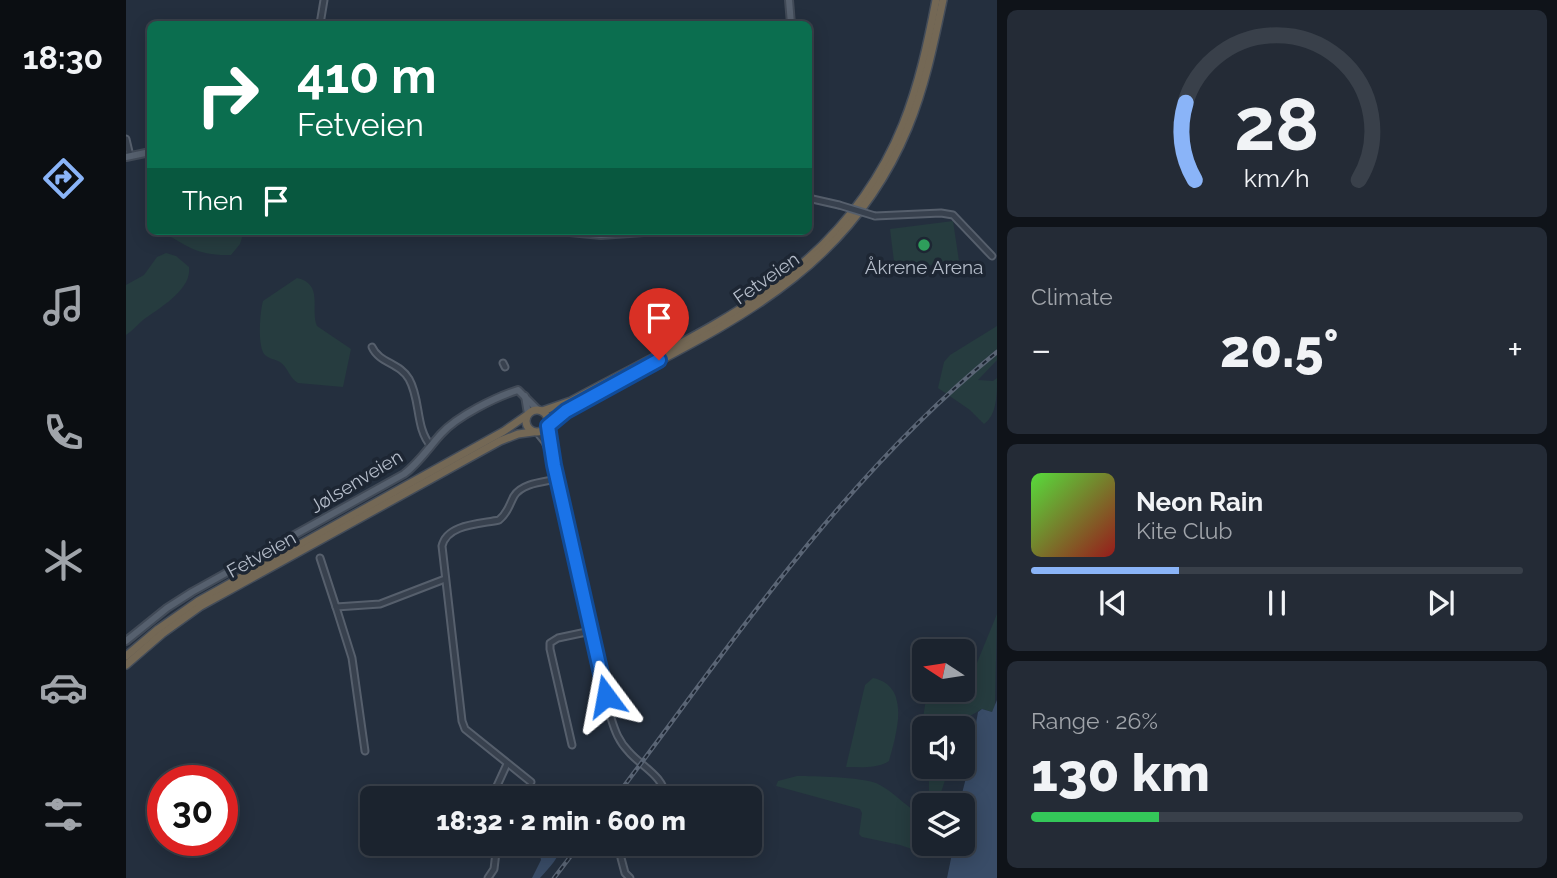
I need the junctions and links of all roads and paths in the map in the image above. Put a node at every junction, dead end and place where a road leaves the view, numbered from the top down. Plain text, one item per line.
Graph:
1 (324, 0) edge
2 (789, 0) edge
3 (936, 0) edge
4 (943, 0) edge
5 (320, 21) edge
6 (791, 21) edge
7 (126, 139) edge
8 (147, 153) edge
9 (128, 157) edge
10 (812, 199) edge
11 (992, 256) dead end
12 (372, 347) dead end
13 (524, 395) junction
14 (540, 410) junction
15 (528, 414) junction
16 (548, 424) junction
17 (535, 432) junction
18 (431, 446) junction
19 (554, 465) junction
20 (557, 479) junction
21 (320, 558) dead end
22 (445, 579) junction
23 (336, 607) junction
24 (591, 631) junction
25 (126, 640) edge
26 (126, 656) edge
27 (126, 665) edge
28 (572, 745) dead end
29 (365, 751) dead end
30 (508, 764) junction
31 (531, 782) dead end
32 (497, 786) edge
33 (663, 786) edge
34 (496, 856) edge
35 (621, 856) edge
36 (488, 878) edge
37 (630, 878) edge

1 - 5 street
2 - 6 main road
3 - 14 highway, Fetveien
4 - 16 highway, Fetveien
7 - 9 street
8 - 9 main road
10 - 11 street, bridge
12 - 18 street
13 - 14 main road
13 - 15 main road
13 - 18 main road, Jølsenveien
14 - 15 highway
14 - 16 highway
15 - 17 highway
15 - 26 highway, Fetveien
16 - 17 highway
16 - 19 street
17 - 19 street
17 - 27 highway, Fetveien
18 - 25 main road, Jølsenveien
19 - 20 street
20 - 22 street
20 - 24 street
21 - 23 street
22 - 23 street
22 - 30 street
23 - 29 street
24 - 28 street
24 - 33 street
30 - 31 street
30 - 32 street
34 - 36 street
35 - 37 street

